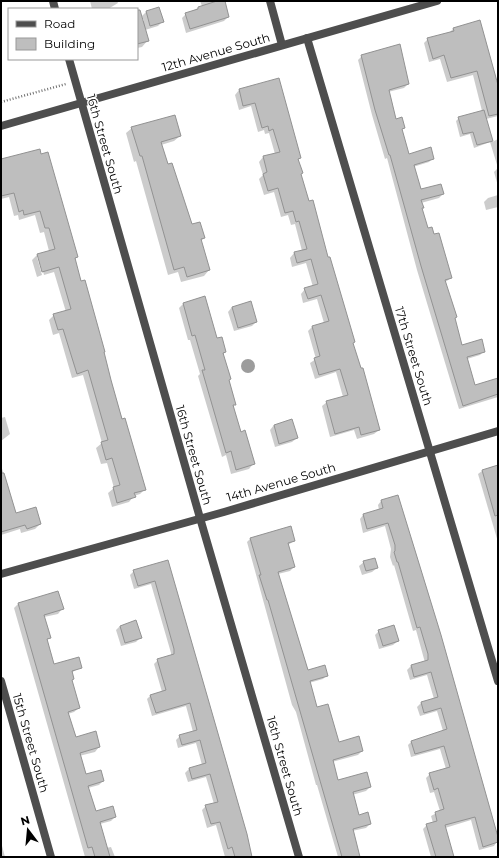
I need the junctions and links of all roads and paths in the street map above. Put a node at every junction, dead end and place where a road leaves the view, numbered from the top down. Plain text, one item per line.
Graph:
1 (270, 1) edge
2 (437, 1) edge
3 (307, 38) junction
4 (282, 45) junction
5 (69, 60) edge
6 (75, 81) junction
7 (1, 102) edge
8 (82, 104) junction
9 (1, 126) edge
10 (498, 431) edge
11 (430, 450) junction
12 (200, 518) junction
13 (1, 574) edge
14 (1, 681) edge
15 (498, 681) edge
16 (51, 857) edge
17 (299, 857) edge

1 - 4 street
2 - 3 street, 12th Avenue South
3 - 4 street, 12th Avenue South
3 - 11 street, 17th Street South
4 - 8 street, 12th Avenue South
5 - 6 street, 16th Street South
6 - 7 path
6 - 8 street, 16th Street South
8 - 9 street, 12th Avenue South
8 - 12 street, 16th Street South
10 - 11 street, 14th Avenue South
11 - 12 street, 14th Avenue South
11 - 15 street, 17th Street South
12 - 13 street, 14th Avenue South
12 - 17 street, 16th Street South
14 - 16 street, 15th Street South

